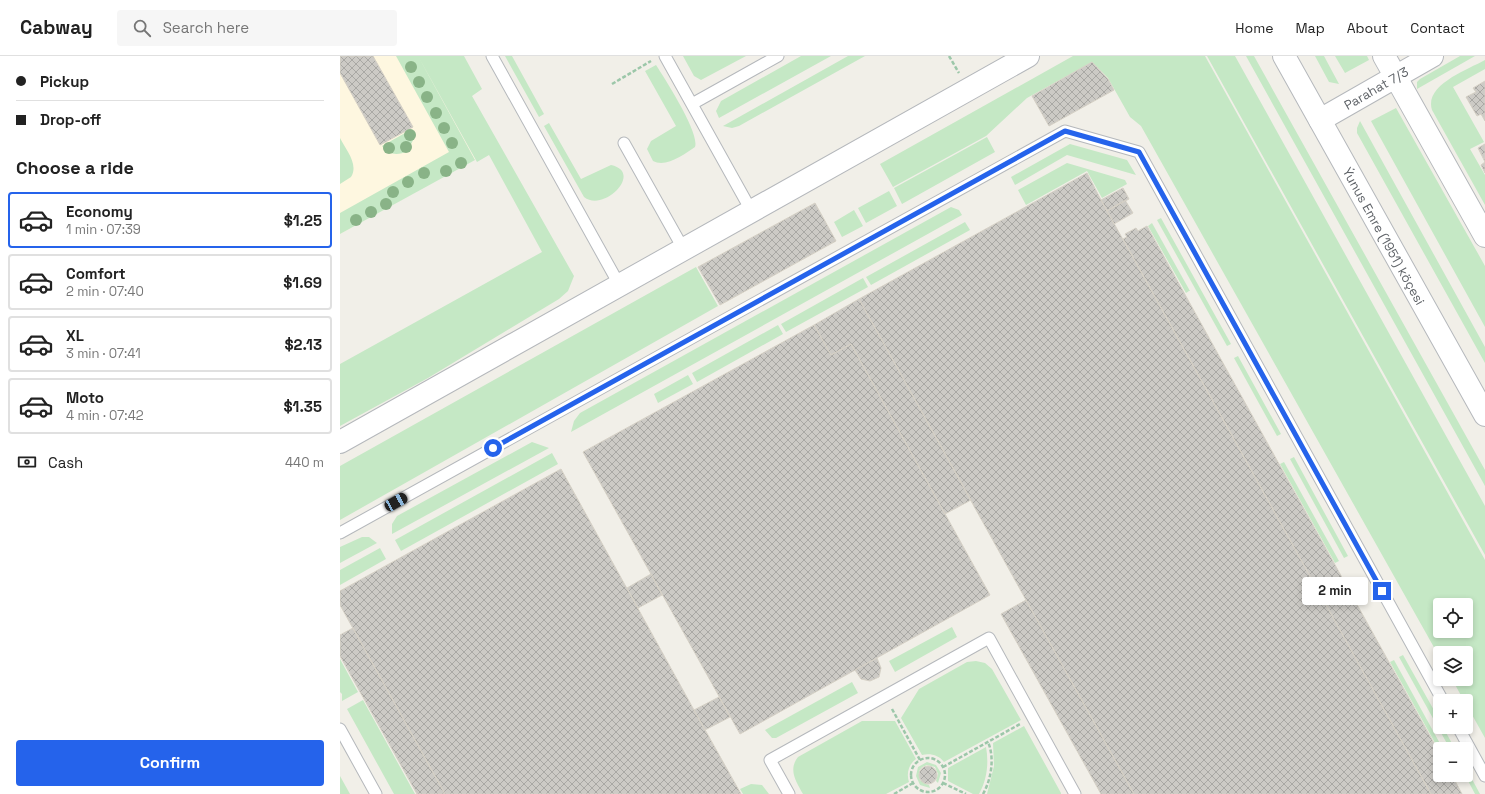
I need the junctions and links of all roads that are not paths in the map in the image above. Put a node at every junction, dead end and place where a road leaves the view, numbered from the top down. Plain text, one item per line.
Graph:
1 (492, 56) edge
2 (665, 56) edge
3 (778, 56) edge
4 (1028, 56) edge
5 (1284, 56) edge
6 (1384, 56) edge
7 (1432, 56) edge
8 (1396, 77) junction
9 (692, 104) junction
10 (1320, 120) junction
11 (624, 143) dead end
12 (752, 212) junction
13 (1485, 236) edge
14 (684, 250) junction
15 (620, 286) junction
16 (1485, 416) edge
17 (340, 442) edge
18 (340, 533) edge
19 (1439, 694) edge
20 (340, 729) edge
21 (1462, 734) edge
22 (1485, 776) edge
23 (376, 794) edge
24 (789, 794) edge
25 (1075, 794) edge

1 - 15 lane
2 - 9 lane
3 - 9 lane
4 - 12 street
5 - 10 street, Ýunus Emre (1951) köçesi
6 - 8 street
7 - 8 street, Parahat 7/3
8 - 10 street, Parahat 7/3
8 - 13 street
9 - 12 lane
10 - 16 street, Ýunus Emre (1951) köçesi
11 - 14 lane
12 - 14 street
14 - 15 street
15 - 17 street
18 - 19 lane
20 - 23 lane
21 - 22 lane
24 - 25 lane

